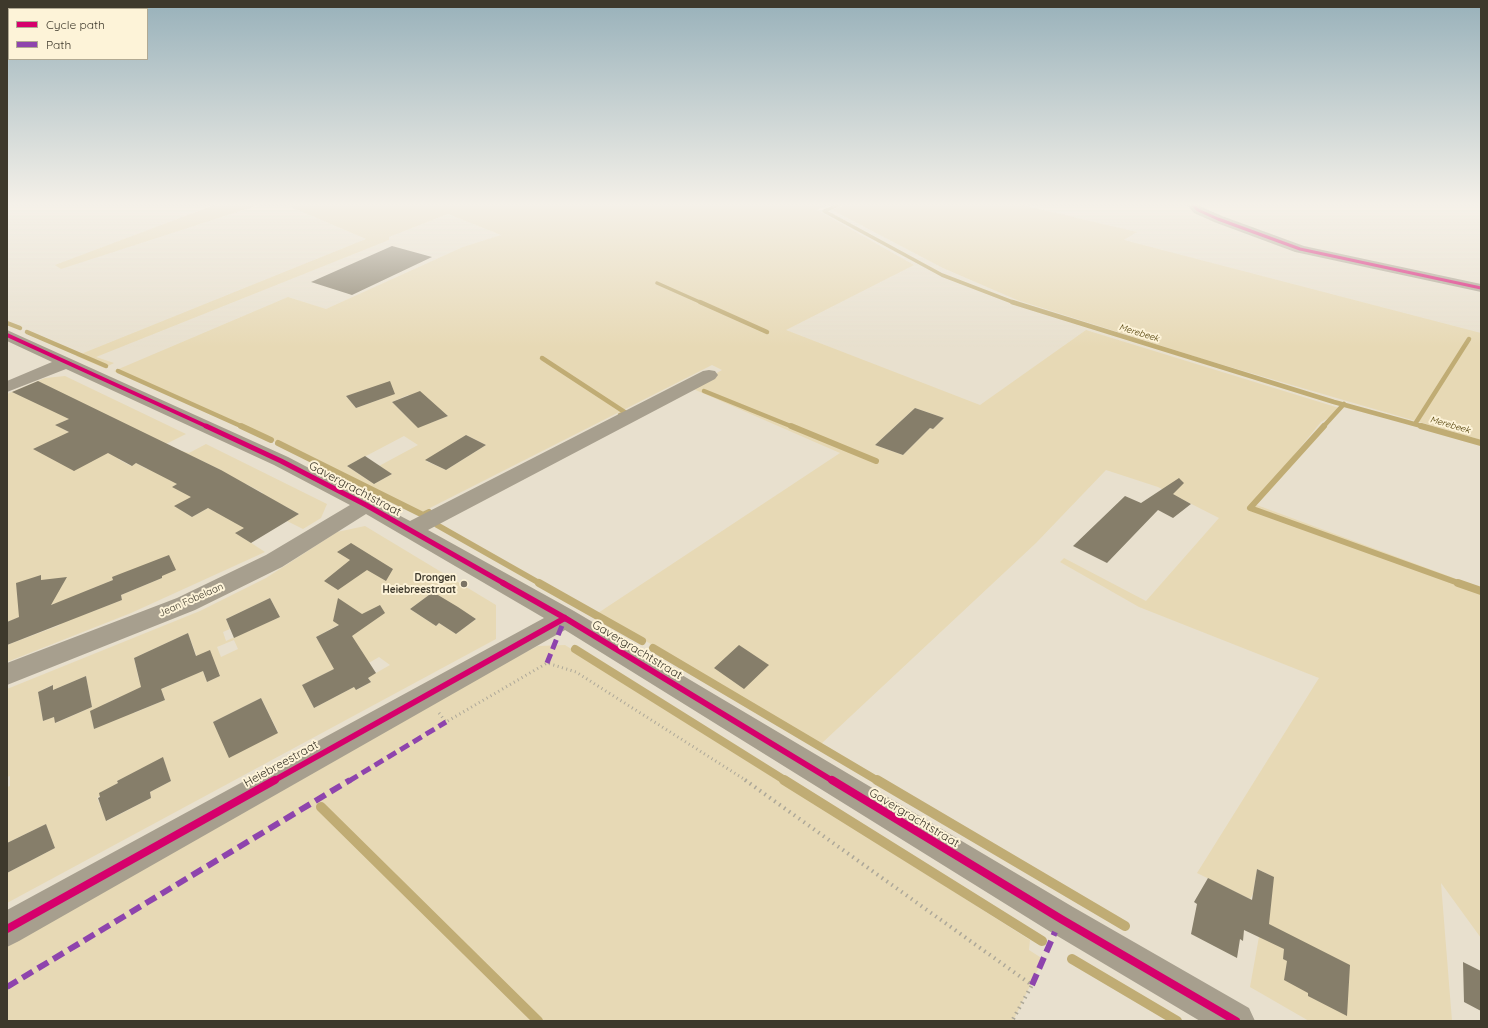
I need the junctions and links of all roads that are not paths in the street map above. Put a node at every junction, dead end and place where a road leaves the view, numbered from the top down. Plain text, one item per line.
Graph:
1 (1312, 252) edge
2 (1481, 288) edge
3 (7, 335) edge
4 (67, 362) junction
5 (709, 375) dead end
6 (7, 387) edge
7 (366, 505) junction
8 (410, 530) junction
9 (565, 618) junction
10 (7, 674) edge
11 (7, 929) edge
12 (1236, 1021) edge

1 - 2 street
3 - 4 street, Gavergrachtstraat
4 - 6 street
4 - 7 street, Gavergrachtstraat
5 - 8 street
7 - 8 street, Gavergrachtstraat
7 - 10 street, Jean Fobelaan
8 - 9 street, Gavergrachtstraat
9 - 11 street, Heiebreestraat
9 - 12 street, Gavergrachtstraat

